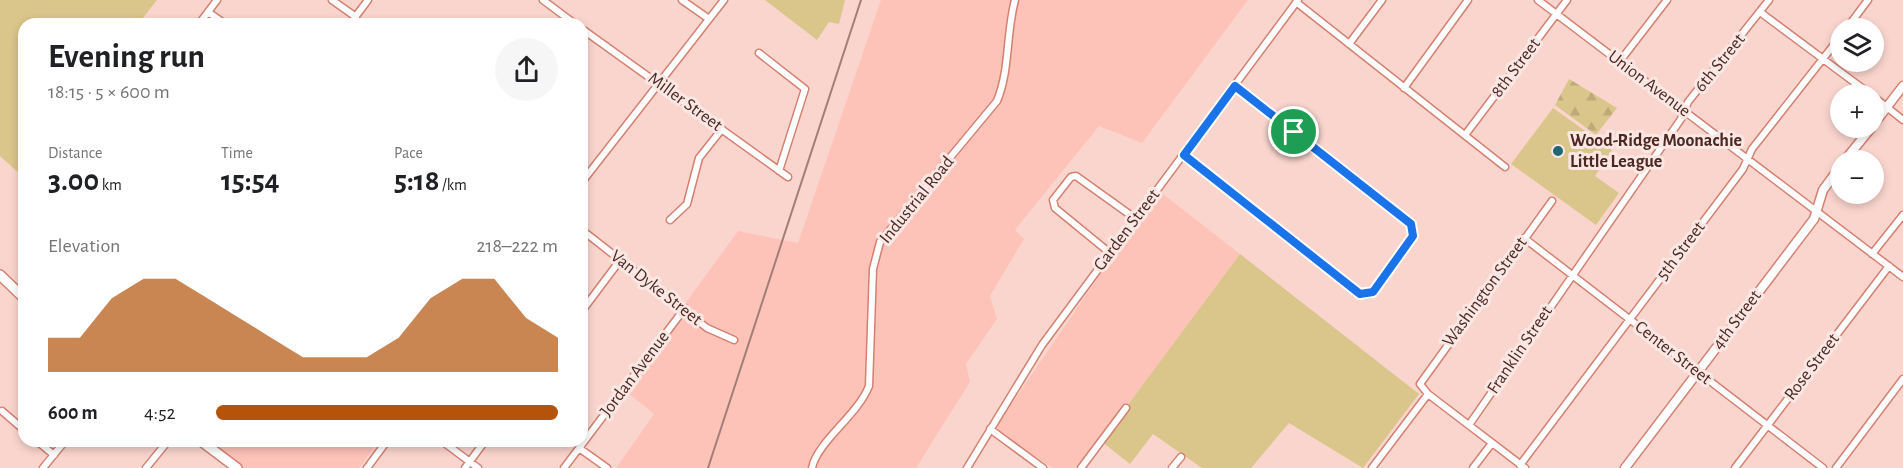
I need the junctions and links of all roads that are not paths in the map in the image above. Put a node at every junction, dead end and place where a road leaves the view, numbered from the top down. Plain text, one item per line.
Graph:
1 (217, 0) edge
2 (332, 0) edge
3 (368, 0) edge
4 (543, 0) edge
5 (682, 0) edge
6 (724, 0) edge
7 (1015, 0) edge
8 (1382, 0) edge
9 (1468, 0) edge
10 (1538, 0) edge
11 (1567, 0) edge
12 (1667, 0) edge
13 (1769, 0) edge
14 (1868, 0) edge
15 (1297, 1) edge
16 (208, 12) junction
17 (1760, 12) junction
18 (1556, 14) junction
19 (356, 17) joint
20 (204, 18) edge
21 (216, 18) edge
22 (567, 18) edge
23 (1854, 18) edge
24 (709, 19) junction
25 (588, 33) edge
26 (1349, 44) junction
27 (1830, 51) edge
28 (759, 53) dead end
29 (1824, 59) junction
30 (1620, 61) junction
31 (660, 83) junction
32 (1856, 84) edge
33 (1235, 86) junction
34 (1903, 86) edge
35 (1404, 88) junction
36 (1884, 105) edge
37 (1887, 107) junction
38 (1684, 111) junction
39 (1884, 111) edge
40 (1903, 120) edge
41 (722, 129) junction
42 (1465, 135) junction
43 (1862, 138) edge
44 (1853, 150) edge
45 (1184, 155) junction
46 (1747, 160) junction
47 (1505, 167) dead end
48 (779, 171) junction
49 (588, 174) edge
50 (788, 177) dead end
51 (1830, 181) edge
52 (1552, 201) dead end
53 (1817, 211) junction
54 (1903, 215) edge
55 (1136, 219) junction
56 (670, 220) dead end
57 (588, 234) edge
58 (1524, 238) junction
59 (1110, 253) junction
60 (1872, 254) junction
61 (621, 259) junction
62 (1889, 266) junction
63 (0, 275) edge
64 (1571, 275) junction
65 (1903, 277) edge
66 (18, 292) edge
67 (588, 303) edge
68 (685, 308) junction
69 (1629, 319) junction
70 (734, 340) dead end
71 (1698, 372) junction
72 (1903, 379) edge
73 (1428, 394) junction
74 (1126, 408) dead end
75 (2, 411) dead end
76 (18, 425) edge
77 (1469, 425) junction
78 (1767, 426) junction
79 (990, 429) junction
80 (588, 436) edge
81 (1492, 443) junction
82 (44, 447) edge
83 (60, 447) edge
84 (163, 447) edge
85 (209, 447) edge
86 (383, 447) edge
87 (450, 447) edge
88 (480, 447) edge
89 (579, 448) joint
90 (54, 455) junction
91 (1181, 457) dead end
92 (469, 462) junction
93 (1522, 466) edge
94 (43, 468) edge
95 (146, 468) edge
96 (237, 468) edge
97 (367, 468) edge
98 (465, 468) edge
99 (478, 468) edge
100 (564, 468) edge
101 (607, 468) edge
102 (812, 468) edge
103 (967, 468) edge
104 (1042, 468) edge
105 (1081, 468) edge
106 (1172, 468) edge
107 (1372, 468) edge
108 (1473, 468) edge
109 (1625, 468) edge
110 (1735, 468) edge
111 (1822, 468) edge
112 (1836, 468) edge

1 - 16 street
2 - 19 street
3 - 19 street
4 - 22 street
5 - 24 street
6 - 24 street
7 - 102 street, Industrial Road
8 - 26 street
9 - 35 street
10 - 18 street, Union Avenue
11 - 18 street, 8th Street
12 - 30 street
13 - 17 street, 6th Street
14 - 23 street
15 - 26 street
15 - 33 street, Garden Street
16 - 20 street
16 - 21 street
17 - 29 street
17 - 38 street, 6th Street
18 - 30 street, Union Avenue
18 - 42 street, 8th Street
24 - 31 street
25 - 31 street, Miller Street
26 - 35 street
27 - 29 street, 5th Street
28 - 48 street
29 - 32 street
29 - 46 street, 5th Street
30 - 38 street, Union Avenue
31 - 41 street, Miller Street
31 - 49 street
33 - 45 street, Garden Street
33 - 45 street
34 - 37 street
35 - 42 street
36 - 37 street
37 - 39 street
37 - 40 street
38 - 46 street, Union Avenue
38 - 64 street, 6th Street
41 - 48 street, Miller Street
41 - 56 street
42 - 47 street
43 - 44 street
45 - 55 street, Garden Street
46 - 53 street, Union Avenue
46 - 69 street, 5th Street
48 - 50 street, Miller Street
51 - 53 street, 4th Street
52 - 58 street, Washington Street
53 - 60 street, Union Avenue
53 - 71 street, 4th Street
54 - 60 street
55 - 59 street, Garden Street
55 - 59 street
57 - 61 street, Van Dyke Street
58 - 64 street, Center Street
58 - 73 street, Washington Street
59 - 79 street, Garden Street
60 - 62 street, Union Avenue
61 - 67 street
61 - 68 street, Van Dyke Street
62 - 65 street, Union Avenue
62 - 78 street, Rose Street
63 - 66 main road
64 - 69 street, Center Street
64 - 77 street, Franklin Street
68 - 70 street, Van Dyke Street
68 - 80 street, Jordan Avenue
69 - 71 street, Center Street
69 - 93 street, 5th Street
71 - 78 street, Center Street
71 - 109 street, 4th Street
72 - 112 street
73 - 77 street
73 - 107 street
74 - 105 street
75 - 76 street
77 - 81 street
78 - 110 street, Rose Street
78 - 111 street, Center Street
79 - 103 street, Garden Street
79 - 104 street
81 - 93 street
81 - 108 street
82 - 90 street
83 - 90 street
84 - 95 street
85 - 96 main road
86 - 97 street
87 - 92 street
88 - 92 street
89 - 100 street, Jordan Avenue
89 - 101 street
90 - 94 street
91 - 106 street
92 - 98 street
92 - 99 street

